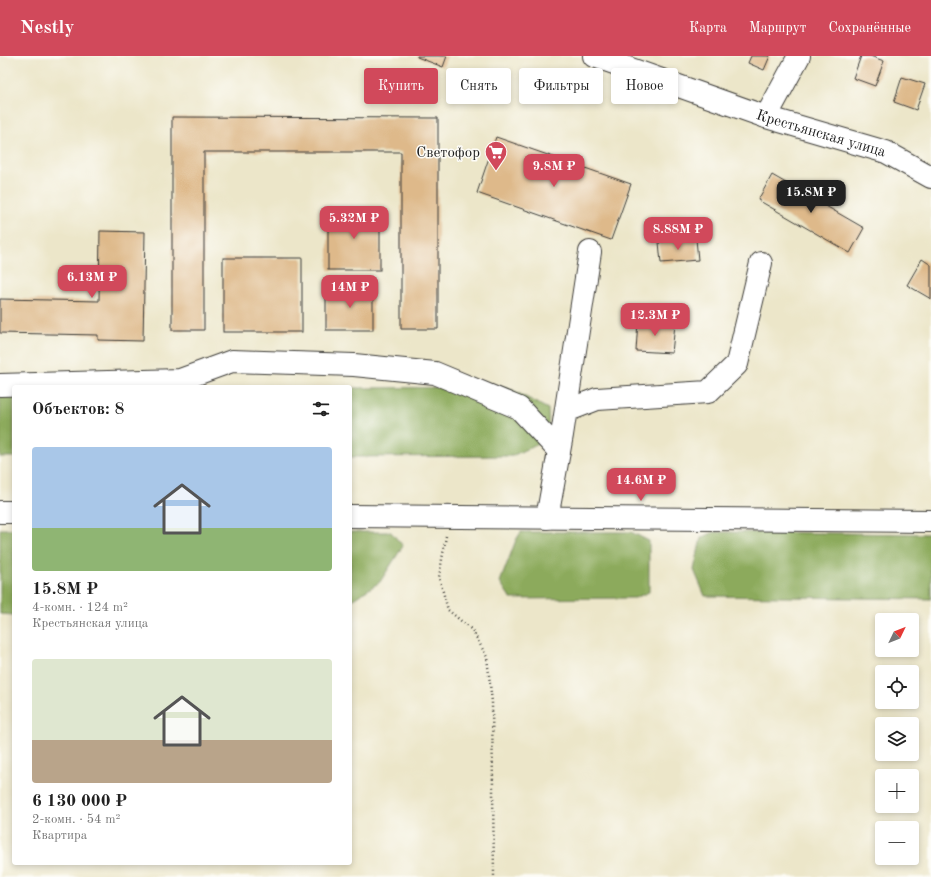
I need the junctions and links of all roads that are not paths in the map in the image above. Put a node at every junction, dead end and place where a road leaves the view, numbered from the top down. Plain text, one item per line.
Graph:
1 (594, 56) edge
2 (799, 56) edge
3 (766, 117) junction
4 (931, 177) edge
5 (590, 252) dead end
6 (761, 263) dead end
7 (0, 385) edge
8 (566, 411) junction
9 (559, 451) junction
10 (0, 512) edge
11 (12, 512) edge
12 (352, 516) edge
13 (546, 518) junction
14 (931, 521) edge

1 - 3 street, Крестьянская улица
2 - 3 street
3 - 4 street, Крестьянская улица
5 - 8 street
6 - 8 street
7 - 9 street
8 - 9 street
9 - 13 street
10 - 11 street
12 - 13 street
13 - 14 street

